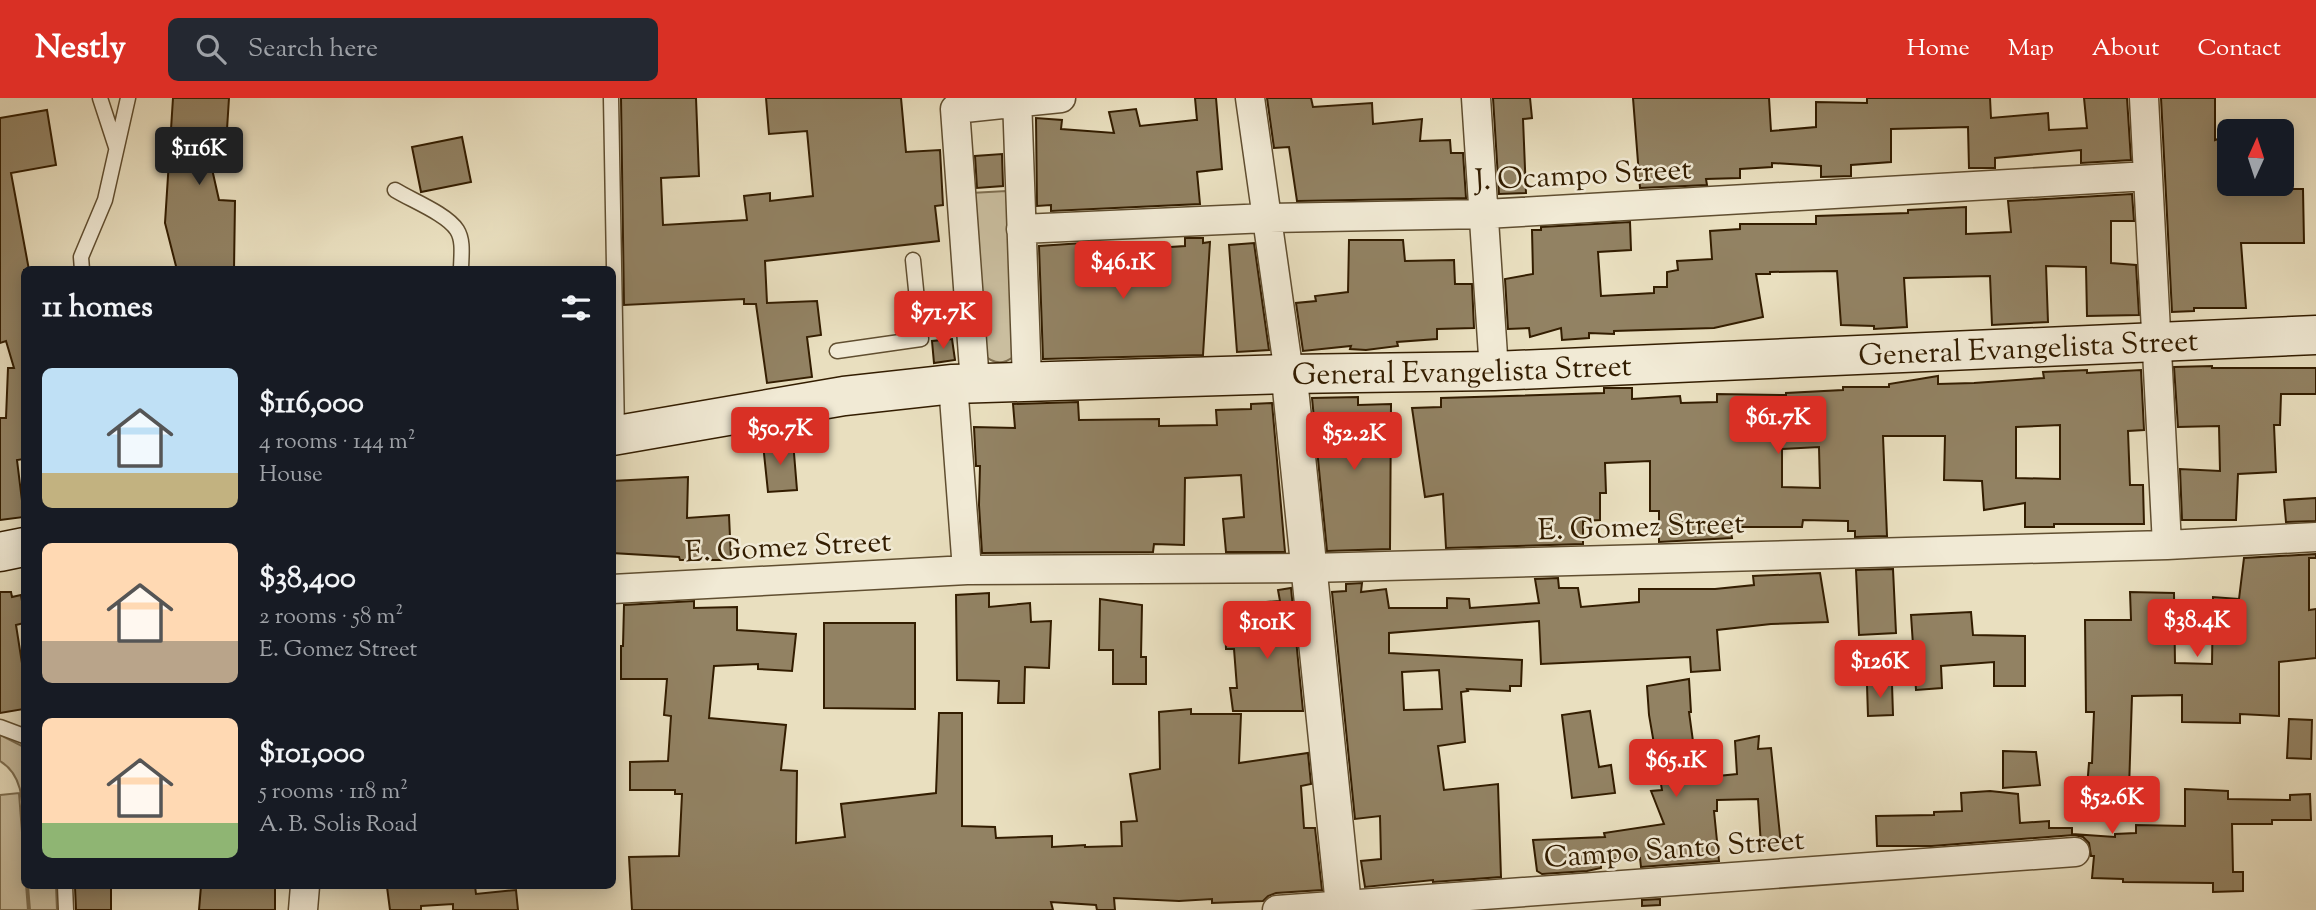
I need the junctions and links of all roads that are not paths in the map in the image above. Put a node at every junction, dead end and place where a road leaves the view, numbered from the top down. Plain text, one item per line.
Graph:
1 (100, 98) edge
2 (128, 98) edge
3 (611, 98) edge
4 (1061, 98) edge
5 (1250, 98) edge
6 (1476, 98) edge
7 (2144, 98) edge
8 (1018, 100) edge
9 (116, 148) junction
10 (2148, 176) junction
11 (395, 191) dead end
12 (1485, 214) junction
13 (1267, 218) junction
14 (1021, 229) junction
15 (913, 260) dead end
16 (82, 266) edge
17 (461, 266) edge
18 (613, 266) edge
19 (2316, 335) edge
20 (2156, 341) junction
21 (837, 351) dead end
22 (1494, 371) junction
23 (1289, 373) junction
24 (1027, 381) junction
25 (964, 383) junction
26 (616, 435) edge
27 (2316, 537) edge
28 (2167, 545) junction
29 (21, 548) edge
30 (0, 552) edge
31 (1310, 568) junction
32 (967, 570) junction
33 (616, 589) edge
34 (0, 727) edge
35 (21, 735) edge
36 (2075, 852) dead end
37 (65, 889) edge
38 (305, 889) edge
39 (1344, 907) edge
40 (66, 910) edge
41 (303, 910) edge
42 (1277, 910) edge

1 - 9 lane
2 - 9 lane
3 - 18 lane
4 - 8 street
5 - 13 street
6 - 12 street
7 - 10 street
8 - 14 street
8 - 25 street
9 - 16 lane
10 - 12 street, J. Ocampo Street
10 - 20 street
11 - 17 lane
12 - 13 street, J. Ocampo Street
12 - 22 street
13 - 14 street, J. Ocampo Street
13 - 23 street
14 - 24 street
15 - 21 lane
19 - 20 main road, General Evangelista Street
20 - 22 main road, General Evangelista Street
20 - 28 street
22 - 23 main road, General Evangelista Street
23 - 24 main road, General Evangelista Street
23 - 31 street
24 - 25 main road, General Evangelista Street
25 - 26 main road, General Evangelista Street
25 - 32 street
27 - 28 street, E. Gomez Street
28 - 31 street, E. Gomez Street
29 - 30 main road
31 - 32 street, E. Gomez Street
31 - 39 street
32 - 33 street, E. Gomez Street
34 - 35 lane
36 - 39 street, Campo Santo Street
37 - 40 lane
38 - 41 street
39 - 42 street, Campo Santo Street

